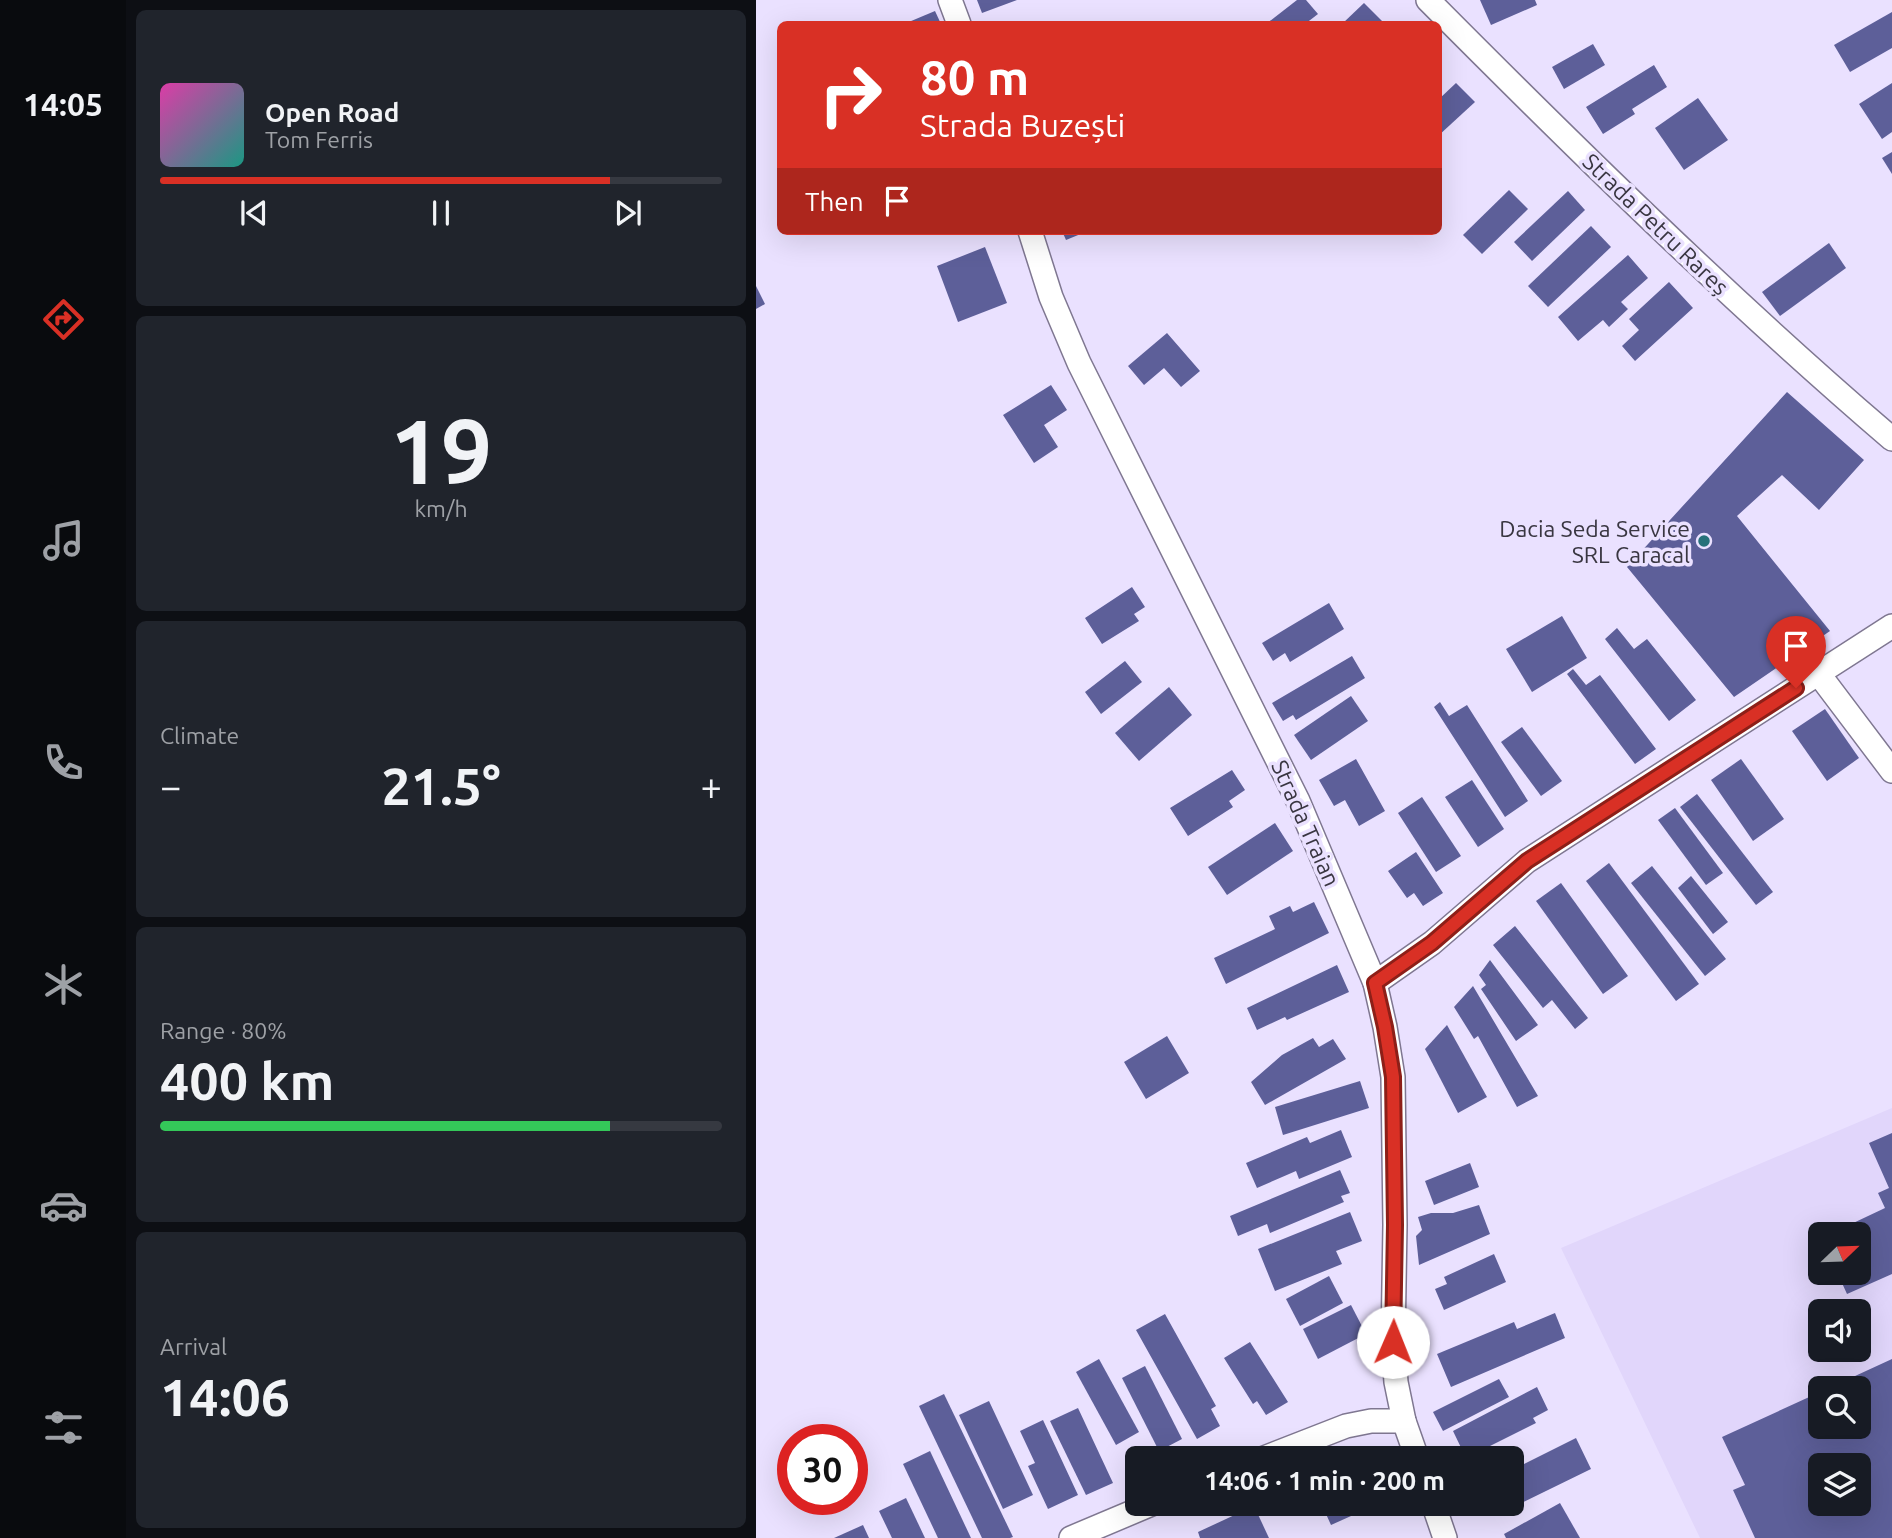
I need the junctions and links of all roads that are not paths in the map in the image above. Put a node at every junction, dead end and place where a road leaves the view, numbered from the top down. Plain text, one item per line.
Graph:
1 (950, 0) edge
2 (1428, 0) edge
3 (958, 21) edge
4 (1031, 235) edge
5 (1892, 439) edge
6 (1892, 626) edge
7 (1818, 673) junction
8 (1892, 771) edge
9 (1375, 983) junction
10 (1404, 1421) junction
11 (1295, 1446) edge
12 (1413, 1446) edge
13 (1125, 1515) edge
14 (1437, 1516) edge
15 (1071, 1538) edge
16 (1445, 1538) edge

1 - 3 street
2 - 5 street, Strada Petru Rareș
4 - 9 street, Strada Traian
6 - 7 street
7 - 8 street
7 - 9 street
9 - 10 street, Strada Traian
10 - 11 street
10 - 12 street, Strada Traian
13 - 15 street
14 - 16 street

